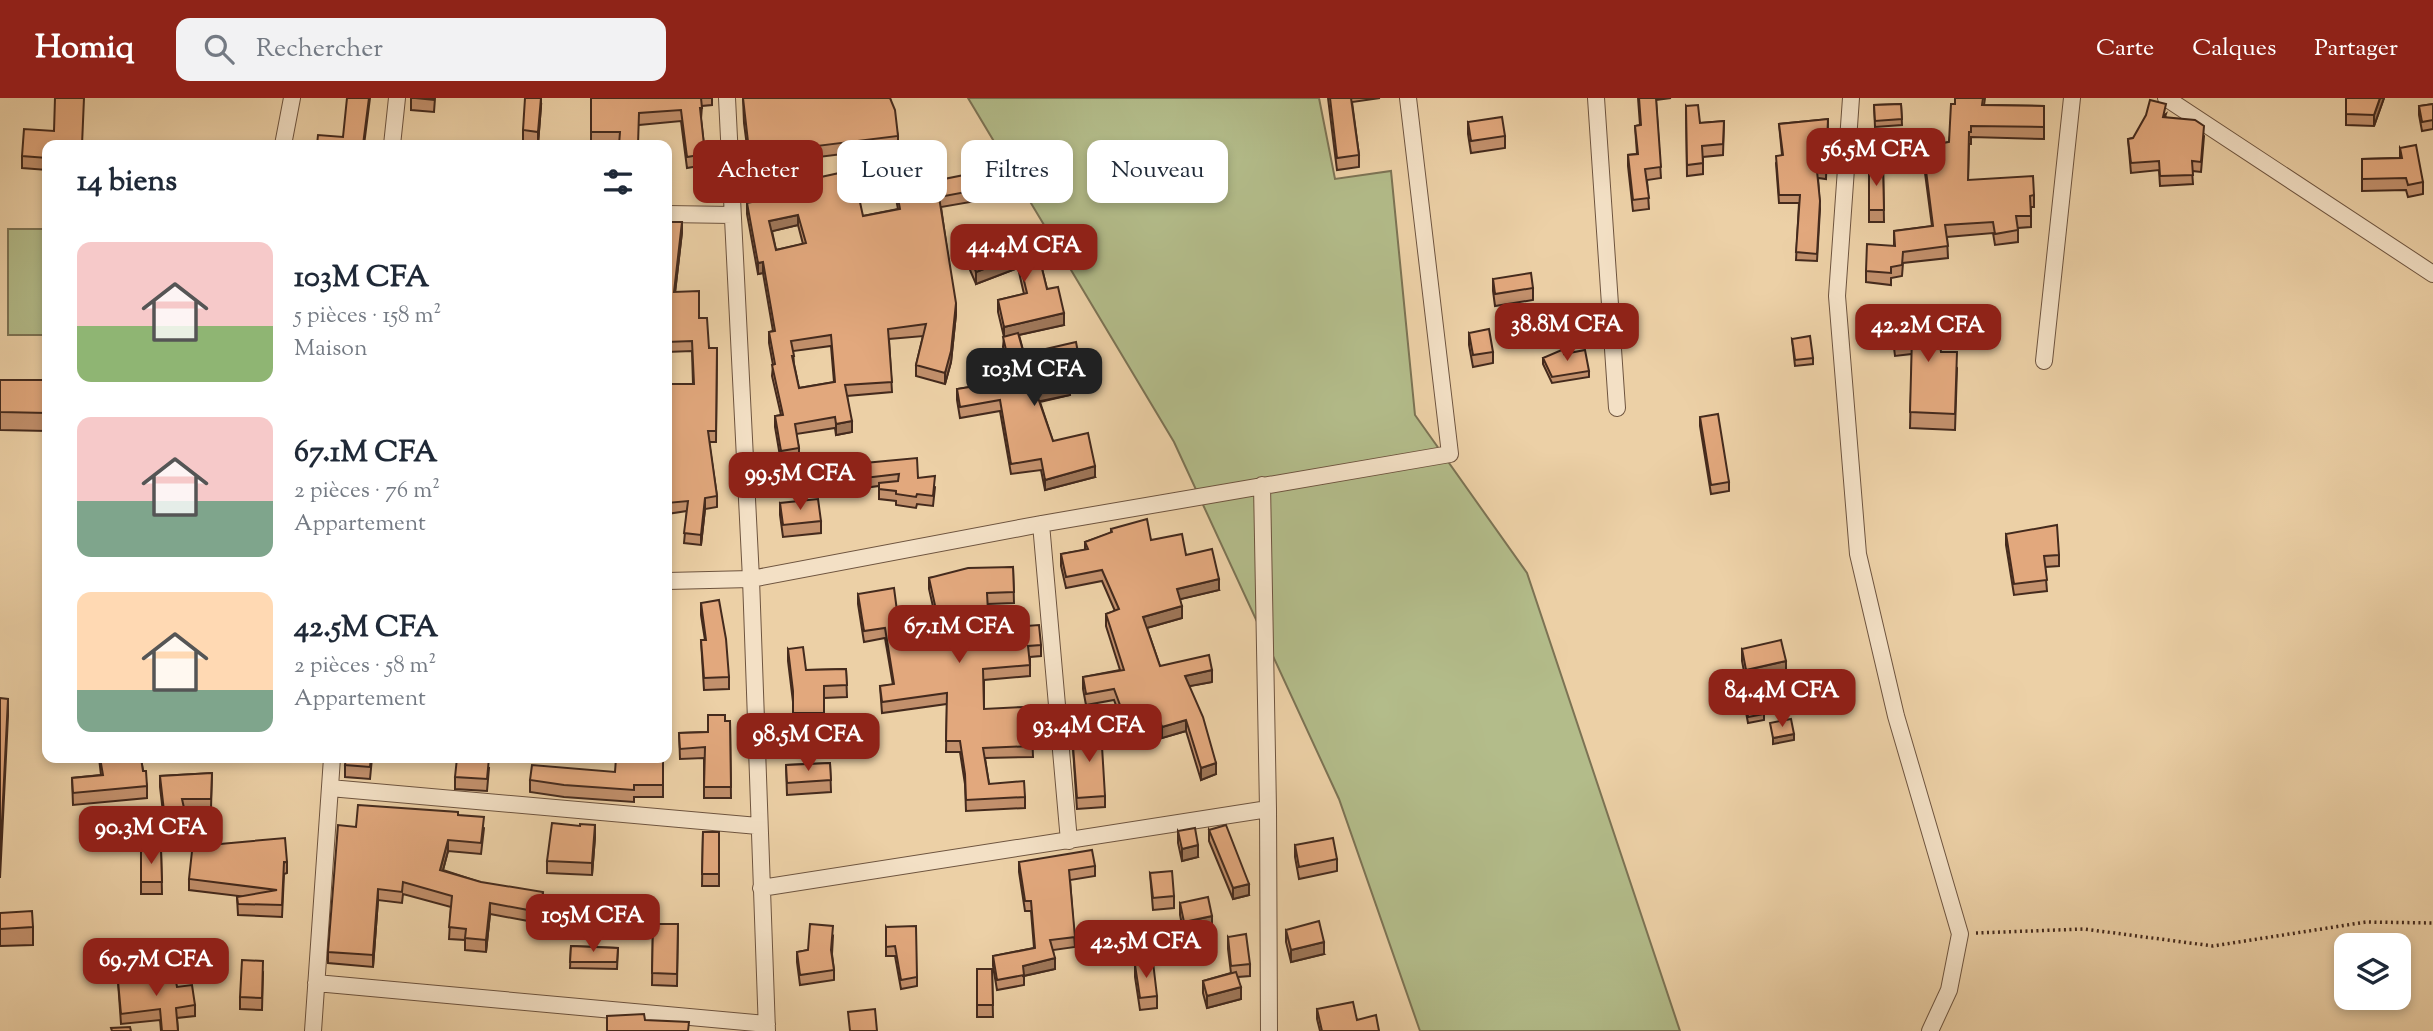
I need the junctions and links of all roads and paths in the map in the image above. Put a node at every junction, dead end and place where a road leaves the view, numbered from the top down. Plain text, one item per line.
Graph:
1 (292, 98) edge
2 (397, 98) edge
3 (727, 98) edge
4 (1408, 98) edge
5 (1596, 98) edge
6 (1851, 98) edge
7 (2072, 98) edge
8 (2166, 98) edge
9 (284, 140) edge
10 (393, 140) edge
11 (672, 214) edge
12 (732, 215) junction
13 (2433, 274) edge
14 (2044, 361) dead end
15 (1617, 408) dead end
16 (1262, 485) junction
17 (1041, 524) junction
18 (751, 579) junction
19 (672, 581) edge
20 (332, 763) edge
21 (330, 788) junction
22 (1268, 809) junction
23 (758, 826) junction
24 (1069, 841) junction
25 (761, 888) junction
26 (2433, 923) edge
27 (1960, 934) junction
28 (316, 984) junction
29 (767, 1028) edge
30 (313, 1031) edge
31 (1269, 1031) edge
32 (1930, 1031) edge

1 - 9 street
2 - 10 street
3 - 12 street
4 - 16 street
5 - 15 street
6 - 27 street
7 - 14 street
8 - 13 street
11 - 12 street
12 - 18 street
16 - 17 street
16 - 22 street
17 - 18 street
17 - 24 street
18 - 19 street
18 - 23 street
20 - 21 street
21 - 23 street
21 - 28 street
22 - 24 street
22 - 31 street
23 - 25 street
24 - 25 street
25 - 29 street
26 - 27 path
27 - 32 street
28 - 29 street
28 - 30 street

